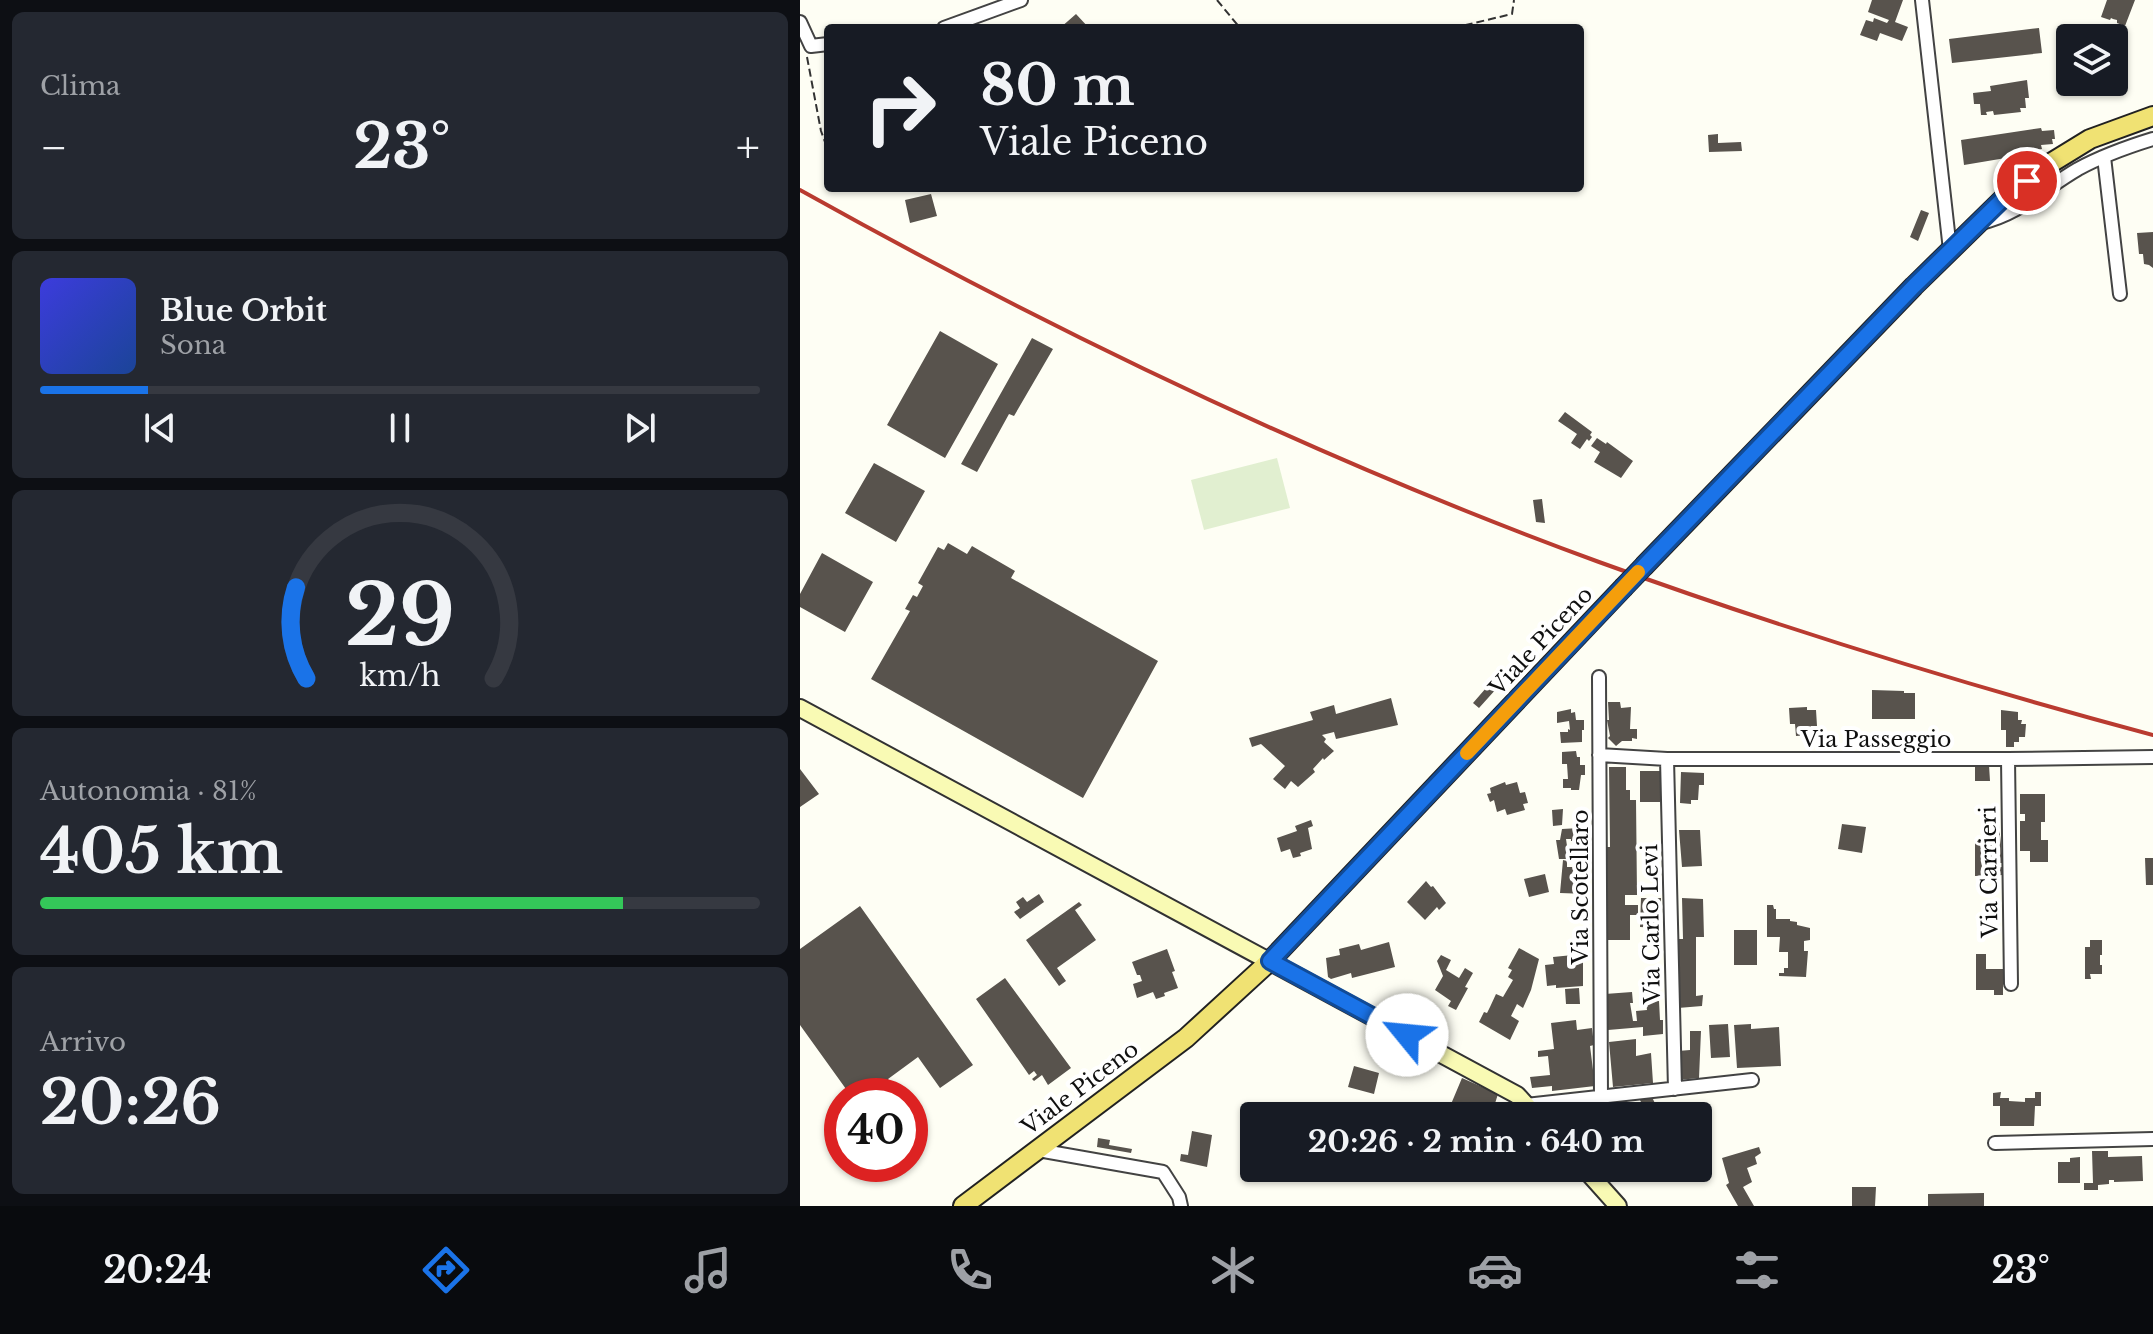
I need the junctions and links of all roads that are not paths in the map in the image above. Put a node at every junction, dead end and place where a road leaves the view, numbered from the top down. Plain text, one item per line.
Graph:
1 (1021, 0) edge
2 (1922, 0) edge
3 (800, 22) edge
4 (955, 24) edge
5 (824, 44) edge
6 (2153, 116) edge
7 (2153, 139) edge
8 (2104, 157) junction
9 (1977, 224) junction
10 (1950, 250) junction
11 (2120, 294) dead end
12 (1599, 677) dead end
13 (800, 708) edge
14 (1599, 755) junction
15 (2153, 757) edge
16 (1667, 759) junction
17 (2008, 759) junction
18 (1270, 961) junction
19 (2011, 984) dead end
20 (1752, 1080) dead end
21 (1675, 1089) junction
22 (1601, 1097) junction
23 (1524, 1102) edge
24 (1574, 1102) edge
25 (2153, 1139) edge
26 (1995, 1143) dead end
27 (1038, 1150) junction
28 (1597, 1182) edge
29 (963, 1206) edge
30 (1181, 1206) edge
31 (1618, 1206) edge

1 - 4 street
2 - 10 street
3 - 5 street
6 - 9 main road, Viale Piceno
7 - 8 street
8 - 9 street
8 - 11 street
9 - 10 main road, Viale Piceno
10 - 18 main road, Viale Piceno, bridge
12 - 14 street, Via Scotellaro
13 - 18 street
14 - 16 street, Via Passeggio
14 - 22 street, Via Scotellaro
15 - 17 street, Via Passeggio
16 - 17 street, Via Passeggio
16 - 21 street, Via Carlo Levi
17 - 19 street, Via Carrieri
18 - 23 street
18 - 27 main road, Viale Piceno
20 - 21 street
21 - 22 street
22 - 24 street
25 - 26 street
27 - 29 main road, Viale Piceno
27 - 30 street
28 - 31 street

